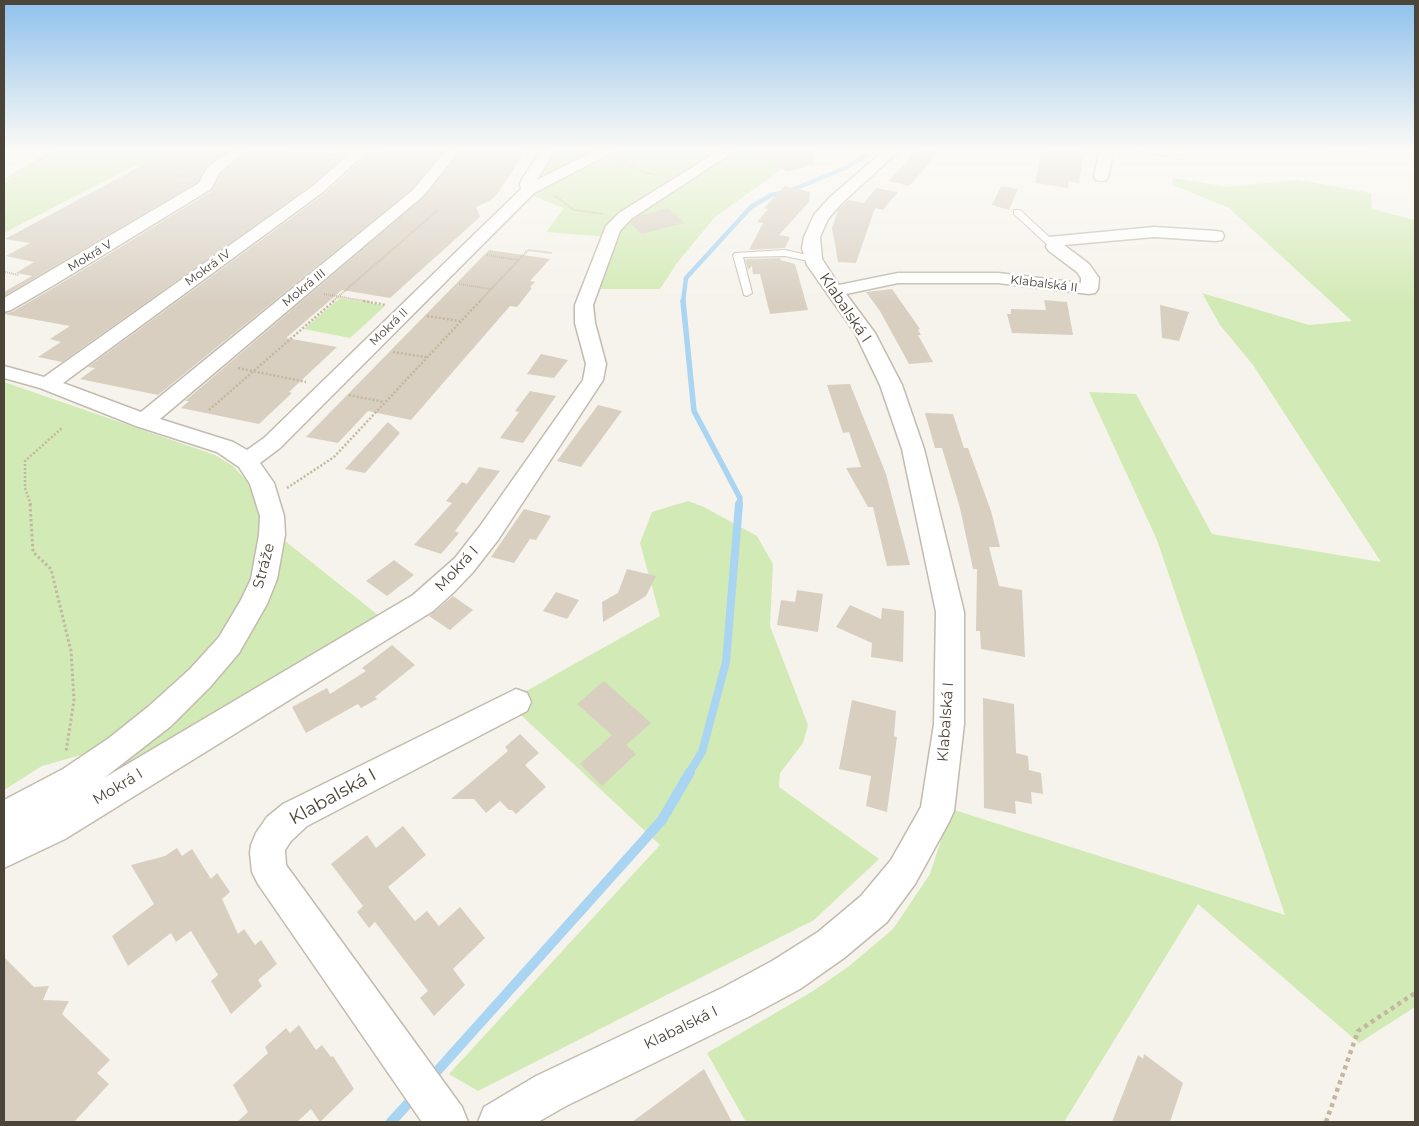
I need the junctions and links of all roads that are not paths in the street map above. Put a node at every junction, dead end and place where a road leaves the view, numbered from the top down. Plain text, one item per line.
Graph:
1 (182, 201) edge
2 (302, 201) edge
3 (409, 201) edge
4 (518, 201) edge
5 (648, 201) edge
6 (836, 201) edge
7 (1017, 212) dead end
8 (1216, 236) dead end
9 (1055, 247) junction
10 (813, 259) junction
11 (835, 291) junction
12 (747, 293) dead end
13 (4, 306) edge
14 (4, 372) edge
15 (47, 384) junction
16 (144, 421) junction
17 (246, 461) junction
18 (516, 702) dead end
19 (4, 817) edge
20 (4, 851) edge
21 (408, 1066) joint
22 (440, 1111) edge
23 (499, 1122) edge

1 - 13 street, Mokrá V
2 - 15 street, Mokrá IV
3 - 16 street, Mokrá III
4 - 17 street, Mokrá II
5 - 20 street, Mokrá I
6 - 10 street, Klabalská I
7 - 9 lane
8 - 9 street
9 - 11 street, Klabalská II
10 - 11 street, Klabalská I
10 - 12 lane
11 - 23 street, Klabalská I
14 - 15 street, Stráže
15 - 16 street, Stráže
16 - 17 street, Stráže
17 - 19 street, Stráže
18 - 21 street, Klabalská I
21 - 22 street, Klabalská I

